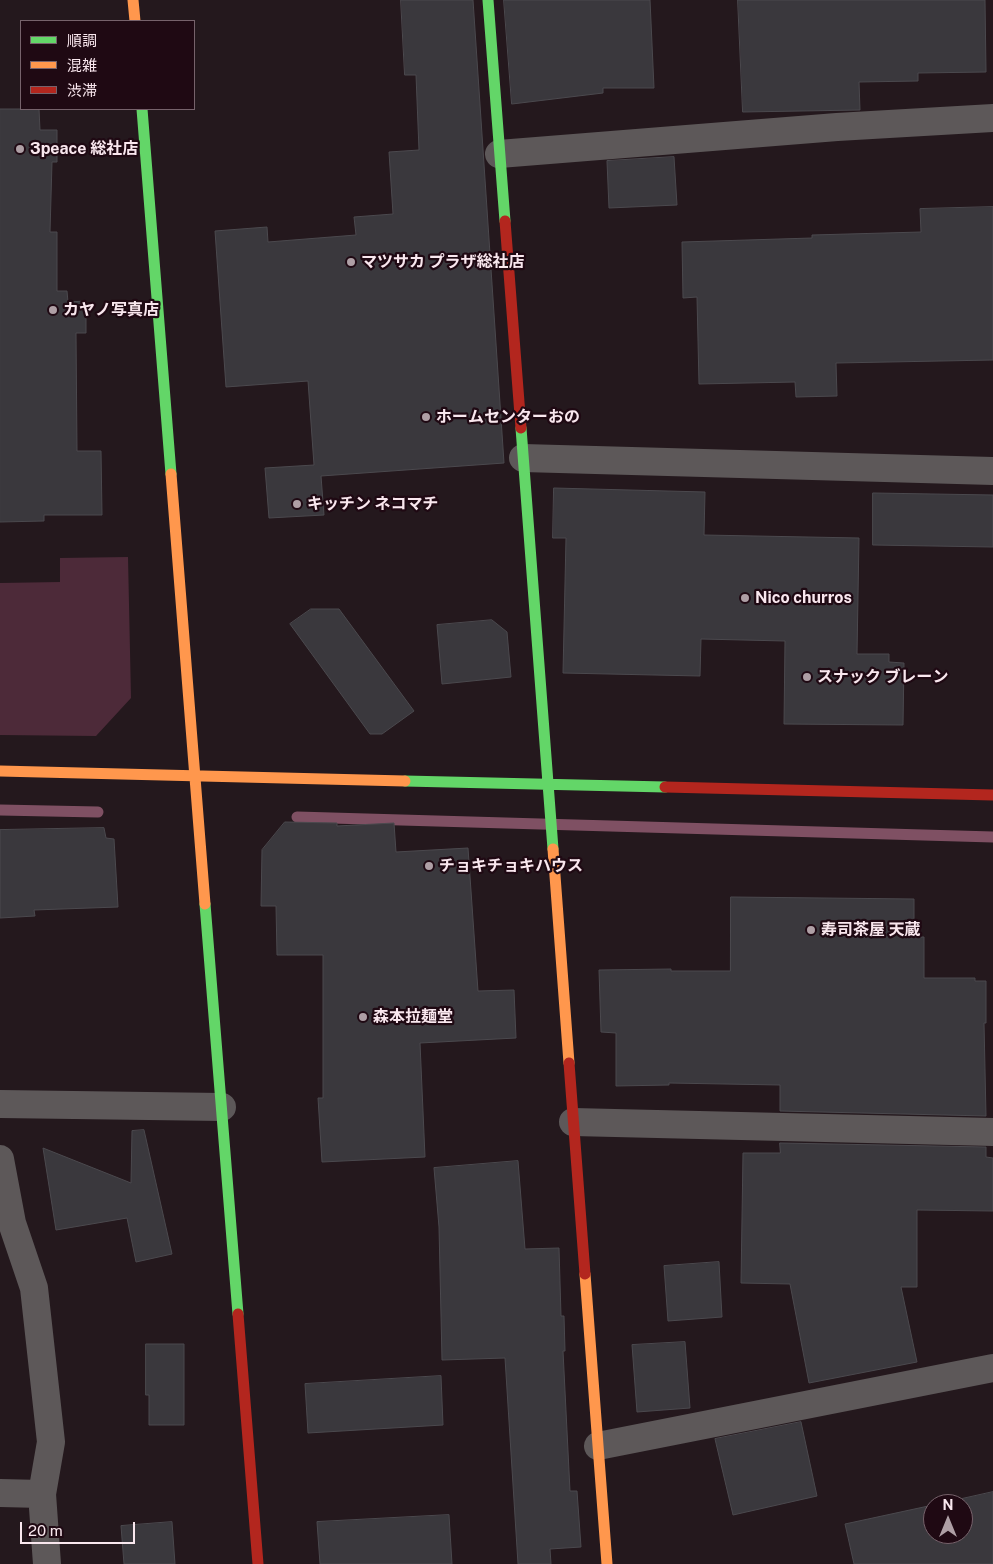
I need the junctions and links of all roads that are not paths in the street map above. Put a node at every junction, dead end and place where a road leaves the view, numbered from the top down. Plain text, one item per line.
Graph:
1 (133, 0) edge
2 (488, 0) edge
3 (135, 20) edge
4 (142, 110) edge
5 (993, 118) edge
6 (499, 154) junction
7 (523, 458) junction
8 (993, 471) edge
9 (0, 771) edge
10 (195, 776) junction
11 (548, 784) junction
12 (993, 795) edge
13 (0, 1104) edge
14 (222, 1107) junction
15 (573, 1122) junction
16 (993, 1132) edge
17 (0, 1158) edge
18 (6, 1223) edge
19 (993, 1368) edge
20 (598, 1446) junction
21 (0, 1493) edge
22 (42, 1494) junction
23 (47, 1564) edge
24 (258, 1564) edge
25 (607, 1564) edge

1 - 3 street
2 - 6 street
4 - 10 street
5 - 6 street
6 - 7 street
7 - 8 street
7 - 11 street
9 - 10 street
10 - 11 street
10 - 14 street
11 - 12 street
11 - 15 street
13 - 14 street
14 - 24 street
15 - 16 street
15 - 20 street
17 - 18 street
18 - 22 street
19 - 20 street
20 - 25 street
21 - 22 street
22 - 23 street

